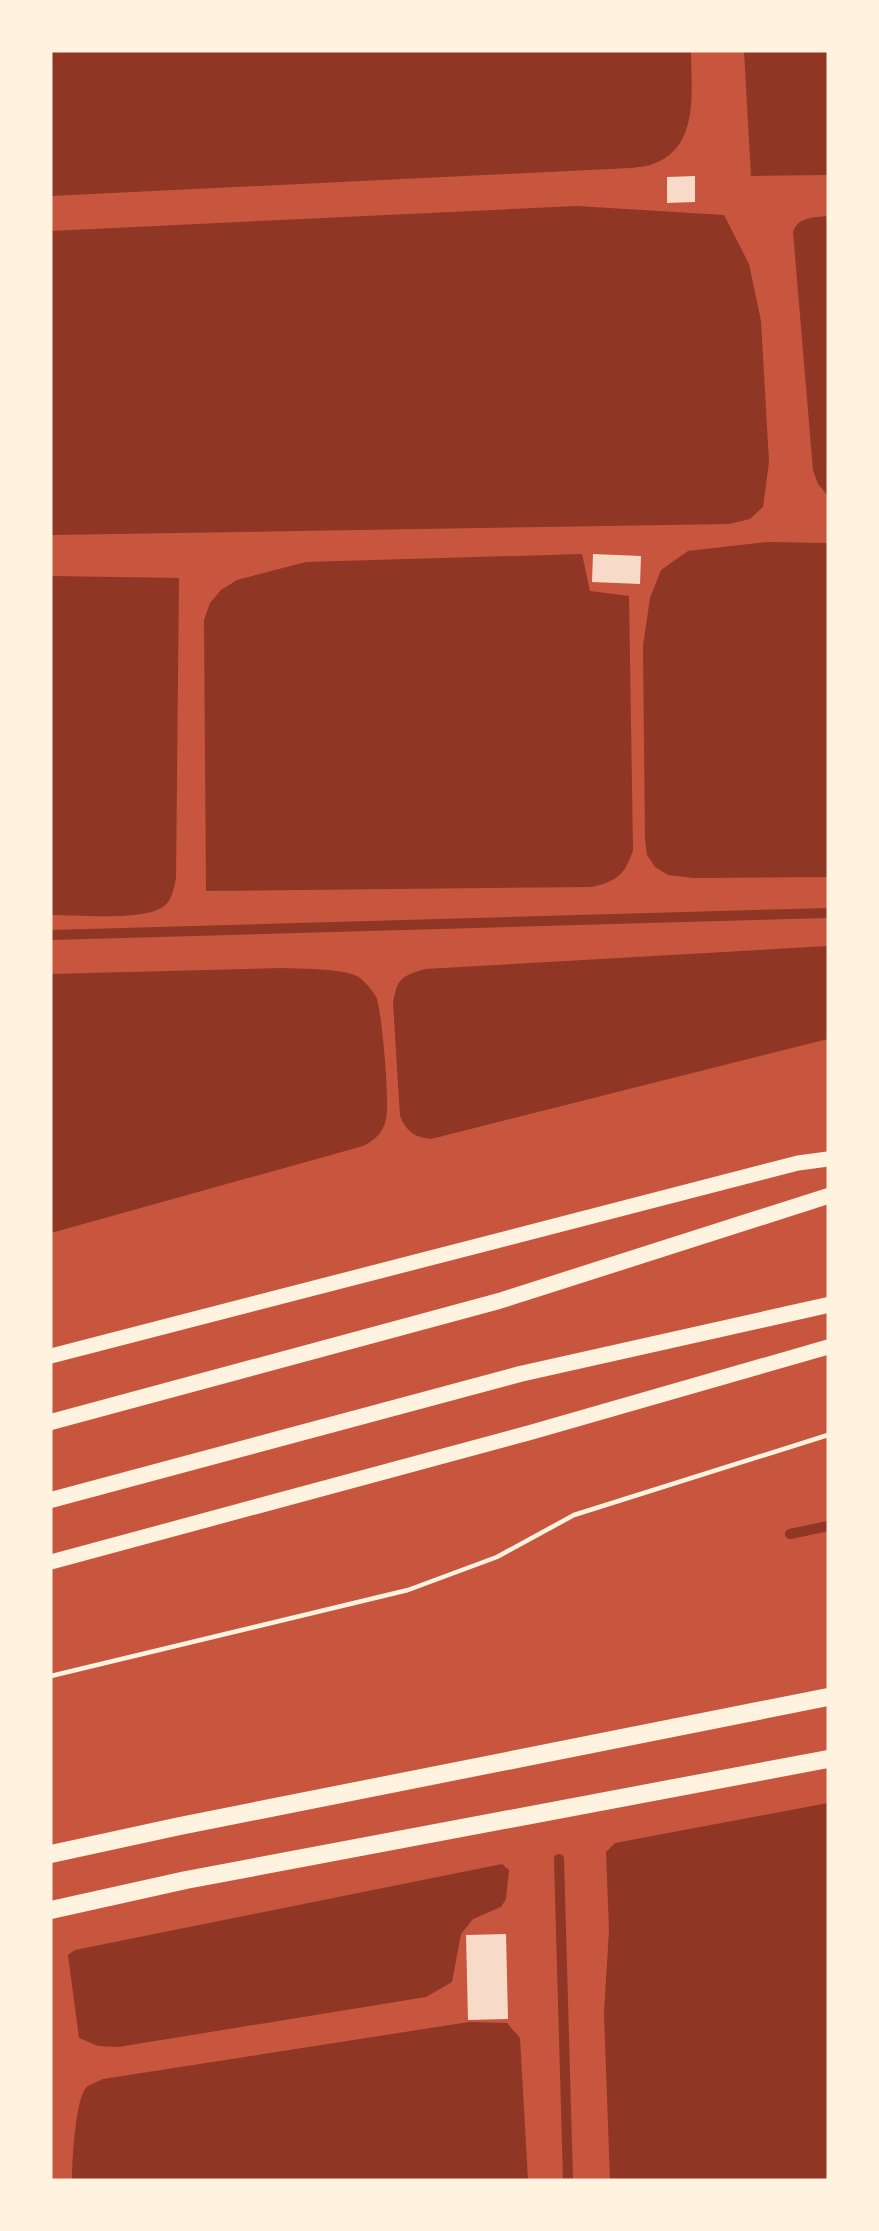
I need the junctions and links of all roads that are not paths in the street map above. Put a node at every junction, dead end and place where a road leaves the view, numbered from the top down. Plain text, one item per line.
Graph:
1 (828, 1159) edge
2 (828, 1196) edge
3 (828, 1305) edge
4 (828, 1347) edge
5 (51, 1356) edge
6 (51, 1422) edge
7 (828, 1435) edge
8 (51, 1500) edge
9 (51, 1562) edge
10 (51, 1676) edge
11 (828, 1697) edge
12 (828, 1759) edge
13 (51, 1854) edge
14 (51, 1910) edge

1 - 5 main road
2 - 6 highway
3 - 8 highway
4 - 9 main road
7 - 10 lane
11 - 13 highway
12 - 14 highway

